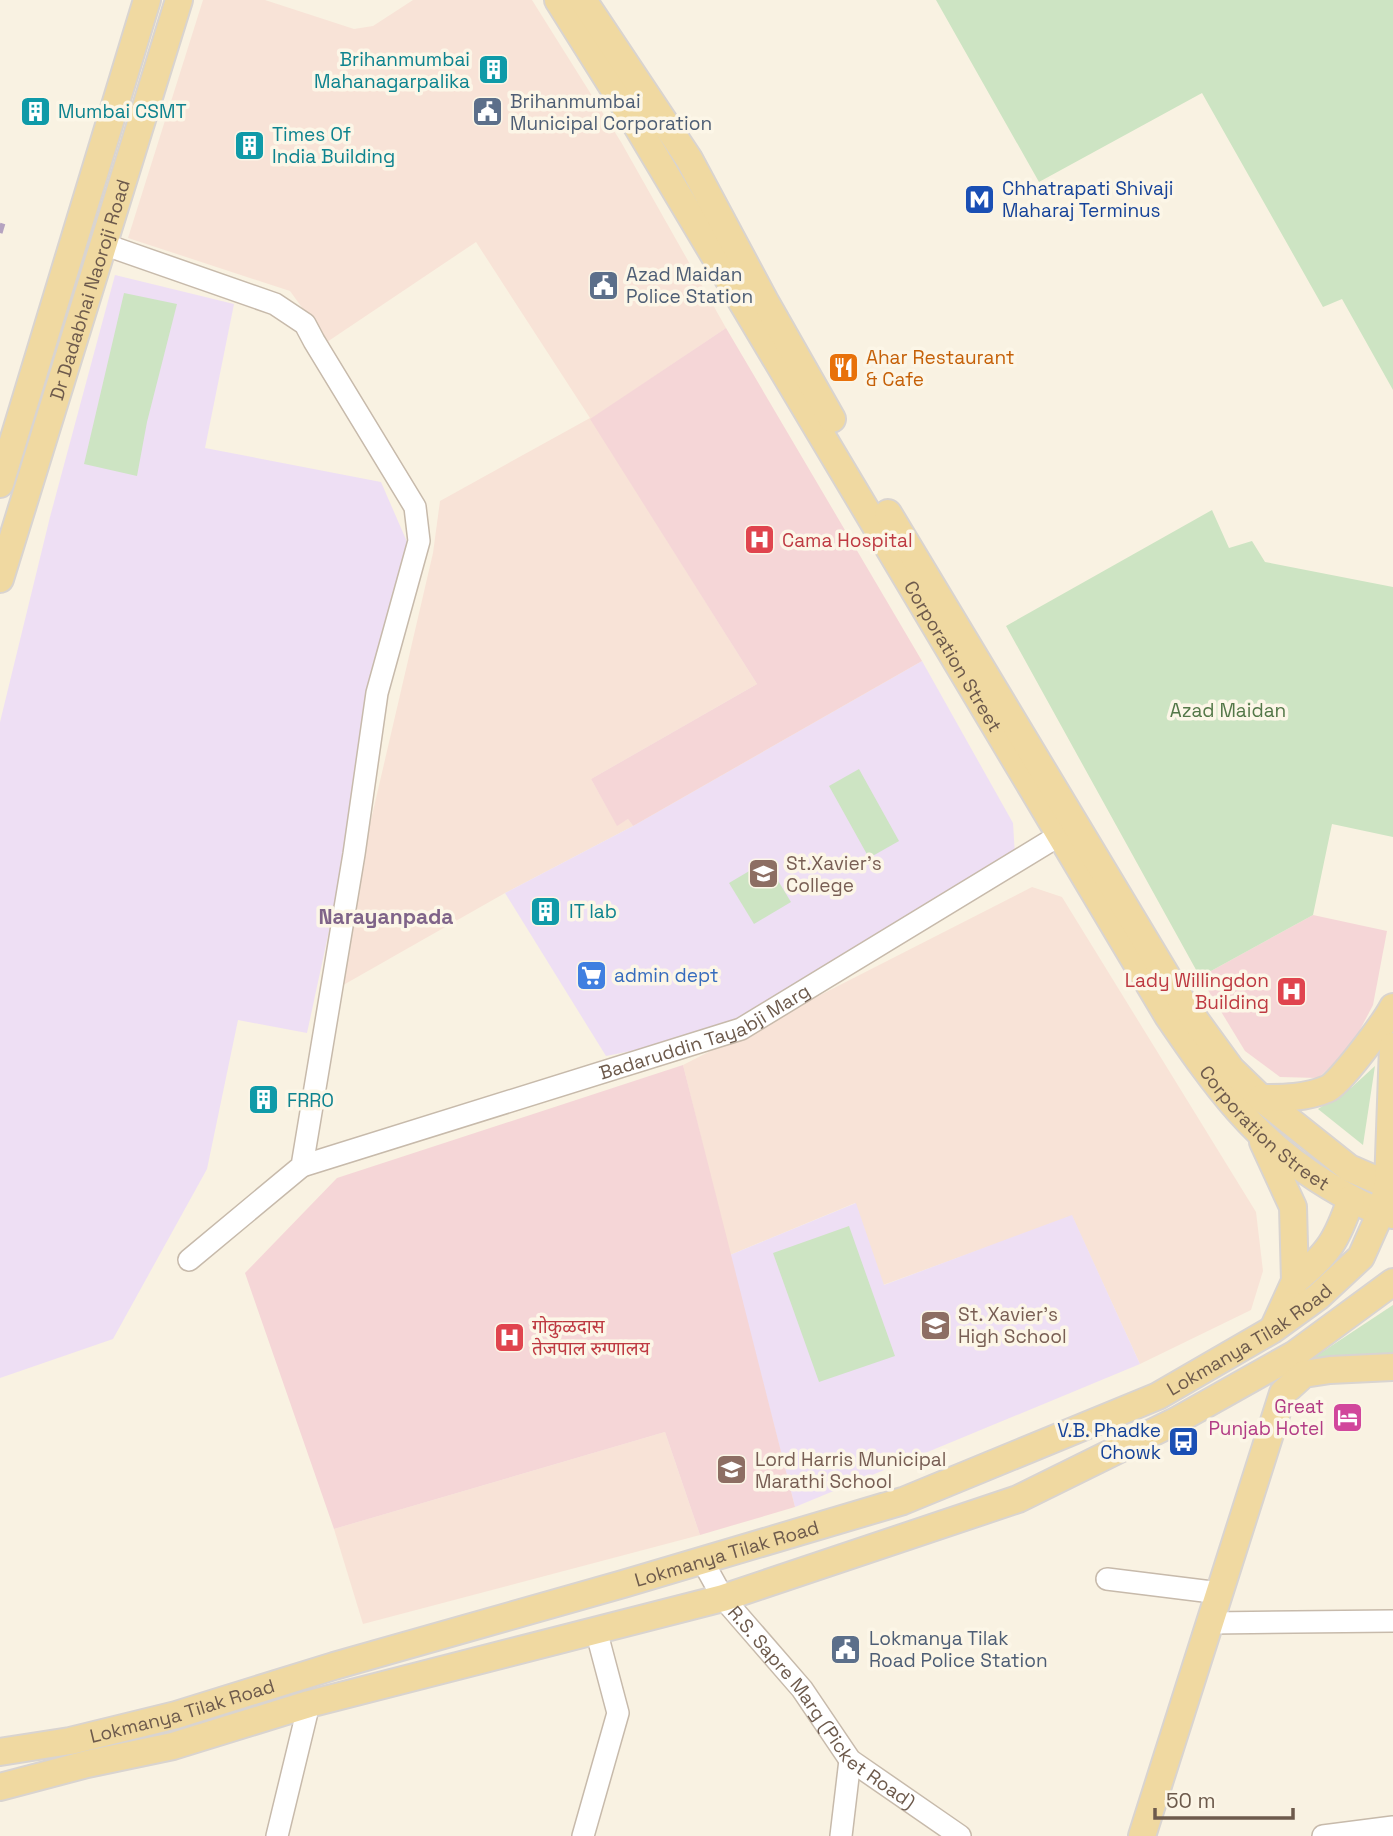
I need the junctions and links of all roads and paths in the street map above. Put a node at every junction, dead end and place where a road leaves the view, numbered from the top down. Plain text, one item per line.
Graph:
1 (148, 0) edge
2 (179, 0) edge
3 (558, 0) edge
4 (583, 0) edge
5 (689, 159) junction
6 (664, 173) junction
7 (103, 244) junction
8 (0, 484) edge
9 (0, 579) edge
10 (1068, 830) junction
11 (1393, 1007) edge
12 (1393, 1046) edge
13 (1261, 1098) junction
14 (1260, 1136) junction
15 (302, 1166) junction
16 (1390, 1186) edge
17 (1351, 1199) junction
18 (1387, 1214) edge
19 (189, 1260) dead end
20 (1295, 1281) junction
21 (1393, 1282) edge
22 (1272, 1330) junction
23 (1393, 1367) edge
24 (1266, 1370) junction
25 (1268, 1443) junction
26 (702, 1560) junction
27 (1107, 1579) dead end
28 (1220, 1593) junction
29 (723, 1598) junction
30 (1393, 1621) edge
31 (1211, 1623) junction
32 (596, 1630) junction
33 (309, 1704) junction
34 (0, 1752) edge
35 (850, 1760) junction
36 (0, 1787) edge
37 (1393, 1827) edge
38 (1146, 1835) edge
39 (277, 1836) edge
40 (583, 1836) edge
41 (841, 1836) edge
42 (960, 1836) edge
43 (1323, 1836) edge

1 - 8 main road, Dr Dadabhai Naoroji Road
2 - 7 main road, Dr Dadabhai Naoroji Road
3 - 6 main road, Corporation Street
4 - 5 main road, Corporation Street
5 - 6 main road
5 - 10 main road, Corporation Street
6 - 10 main road, Corporation Street
7 - 9 main road, Dr Dadabhai Naoroji Road
7 - 15 street
10 - 13 main road, Corporation Street
10 - 14 main road, Corporation Street
10 - 15 street, Badaruddin Tayabji Marg
11 - 13 main road
12 - 16 main road, Lokmanya Tilak Road
13 - 16 main road, Corporation Street
14 - 17 main road, Corporation Street
14 - 20 main road
15 - 19 street
16 - 18 main road, Lokmanya Tilak Road
17 - 18 main road, Corporation Street
17 - 20 main road
18 - 22 main road, Lokmanya Tilak Road
20 - 22 main road
21 - 24 main road, Lokmanya Tilak Road
22 - 24 main road
22 - 26 main road, Lokmanya Tilak Road
23 - 25 main road
24 - 25 main road
24 - 29 main road, Lokmanya Tilak Road
25 - 28 main road
26 - 29 street, R.S. Sapre Marg (Picket Road)
26 - 34 main road, Lokmanya Tilak Road
27 - 28 street
28 - 31 main road
29 - 32 main road, Lokmanya Tilak Road
29 - 35 street, R.S. Sapre Marg (Picket Road)
30 - 31 street
31 - 38 main road
32 - 33 main road, Lokmanya Tilak Road
32 - 40 street
33 - 36 main road, Lokmanya Tilak Road
33 - 39 street
35 - 41 street
35 - 42 street, R.S. Sapre Marg (Picket Road)
37 - 43 street

